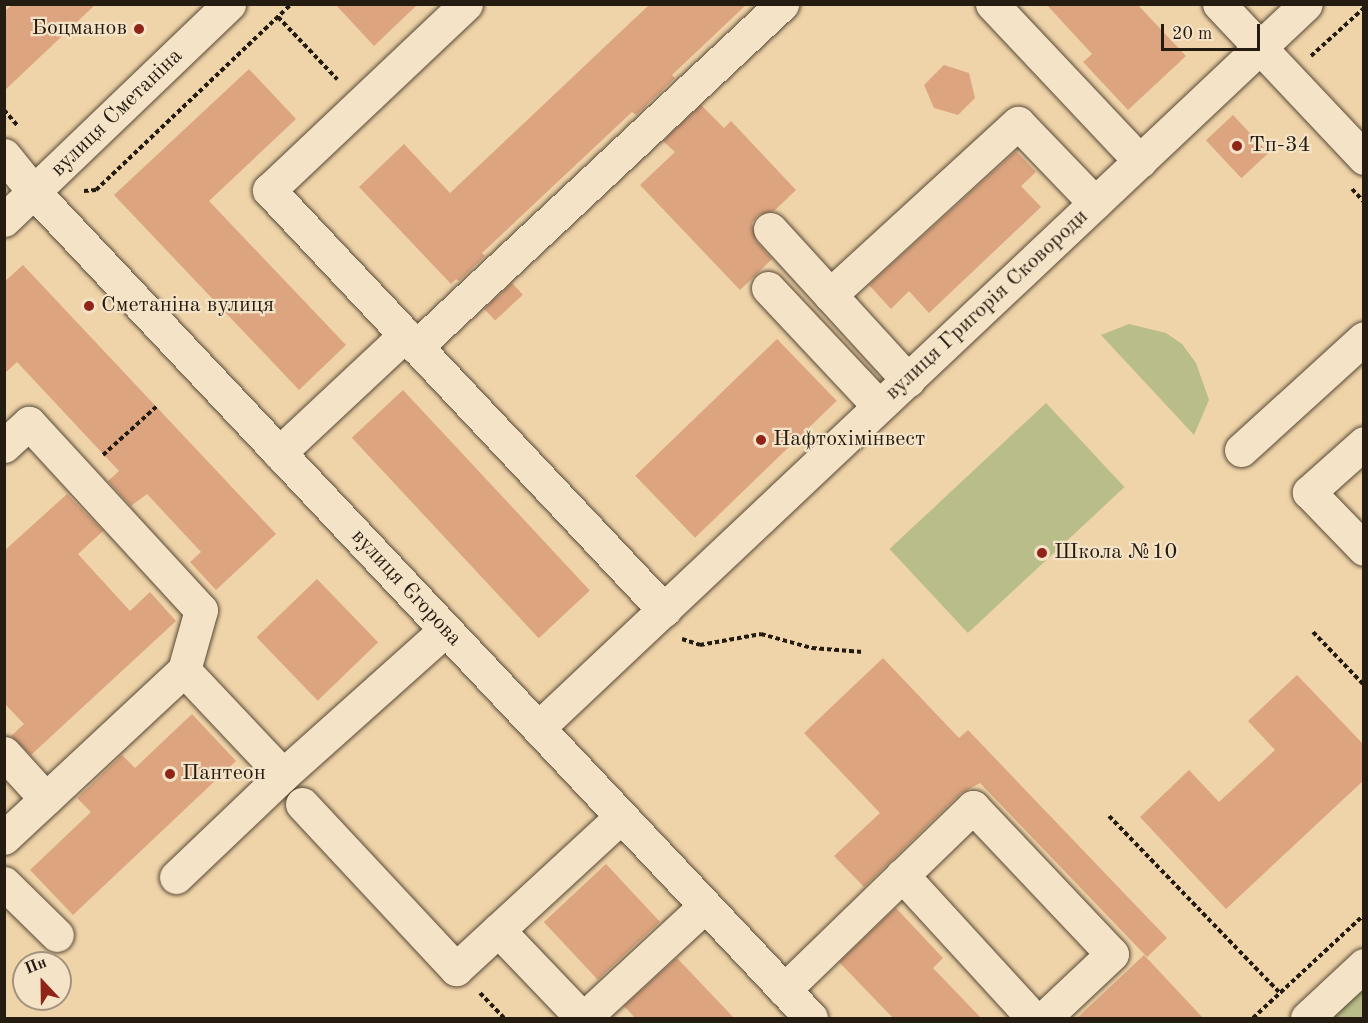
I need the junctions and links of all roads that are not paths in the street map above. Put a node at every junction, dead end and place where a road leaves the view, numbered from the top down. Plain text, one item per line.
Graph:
1 (229, 4) edge
2 (466, 4) edge
3 (782, 4) edge
4 (992, 4) edge
5 (1219, 4) edge
6 (1306, 4) edge
7 (1260, 48) junction
8 (4, 155) edge
9 (1364, 158) edge
10 (1140, 161) junction
11 (43, 202) junction
12 (1095, 203) junction
13 (4, 220) edge
14 (770, 229) dead end
15 (768, 288) dead end
16 (830, 295) junction
17 (1364, 338) edge
18 (411, 341) junction
19 (908, 380) junction
20 (879, 406) junction
21 (1364, 443) edge
22 (4, 446) edge
23 (1241, 450) dead end
24 (279, 453) junction
25 (1364, 549) edge
26 (664, 610) junction
27 (445, 630) junction
28 (184, 670) junction
29 (538, 728) junction
30 (4, 753) edge
31 (283, 775) junction
32 (46, 799) junction
33 (302, 804) dead end
34 (621, 817) junction
35 (4, 838) edge
36 (903, 875) junction
37 (176, 878) dead end
38 (4, 883) edge
39 (705, 906) junction
40 (498, 930) junction
41 (57, 935) dead end
42 (1364, 965) edge
43 (784, 990) junction
44 (583, 1018) edge
45 (811, 1018) edge
46 (1033, 1018) edge
47 (1044, 1018) edge
48 (1307, 1018) edge

1 - 11 street, вулиця Сметаніна
2 - 18 street
3 - 18 street
4 - 10 street
5 - 7 street
6 - 7 street, вулиця Григорія Сковороди
7 - 9 street
7 - 10 street, вулиця Григорія Сковороди
8 - 11 street, вулиця Єгорова
10 - 12 street, вулиця Григорія Сковороди
11 - 13 street, вулиця Сметаніна
11 - 24 street, вулиця Єгорова
12 - 16 street
12 - 19 street, вулиця Григорія Сковороди
14 - 16 street
15 - 20 street
16 - 19 street
17 - 23 street
18 - 24 street
18 - 26 street
19 - 20 street, вулиця Григорія Сковороди
20 - 26 street, вулиця Григорія Сковороди
21 - 25 street
22 - 28 street
24 - 27 street, вулиця Єгорова
26 - 29 street, вулиця Григорія Сковороди
27 - 29 street, вулиця Єгорова
27 - 31 street
28 - 31 street
28 - 32 street
29 - 34 street, вулиця Єгорова
30 - 32 street
31 - 37 street
32 - 35 street
33 - 40 street
34 - 39 street, вулиця Єгорова
34 - 40 street
36 - 43 street
36 - 46 street
36 - 47 street
38 - 41 street
39 - 43 street, вулиця Єгорова
39 - 44 street
40 - 44 street
42 - 48 street
43 - 45 street, вулиця Єгорова

